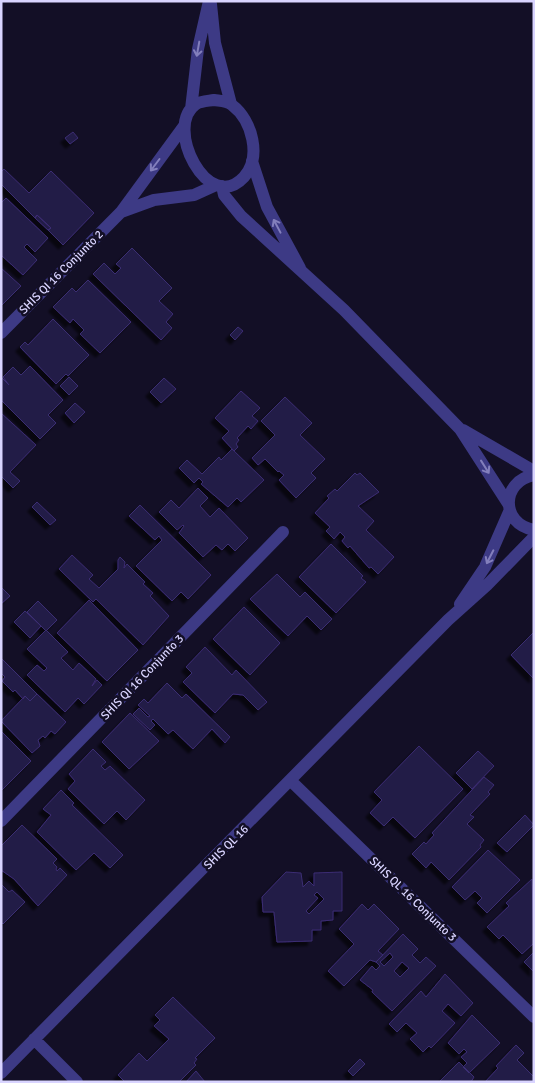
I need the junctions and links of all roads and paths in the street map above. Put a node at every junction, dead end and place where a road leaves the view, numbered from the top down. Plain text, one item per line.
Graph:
1 (209, 1) edge
2 (231, 104) junction
3 (191, 109) junction
4 (184, 126) junction
5 (252, 161) junction
6 (219, 185) junction
7 (122, 212) junction
8 (300, 268) junction
9 (1, 333) edge
10 (460, 429) junction
11 (534, 471) edge
12 (534, 474) edge
13 (509, 509) junction
14 (534, 530) edge
15 (283, 532) dead end
16 (534, 537) edge
17 (448, 620) junction
18 (291, 781) junction
19 (1, 821) edge
20 (534, 1017) edge
21 (34, 1039) junction
22 (3, 1068) edge
23 (77, 1082) edge

1 - 2 street
1 -> 3 street
2 - 3 street
2 - 5 street
3 - 4 street
4 - 6 street
4 -> 7 street, SHIS QI 16 Conjunto 2
5 - 6 street
8 -> 5 street
6 - 7 street, SHIS QI 16 Conjunto 2
6 - 8 street
7 - 9 street, SHIS QI 16 Conjunto 2
8 - 10 street
10 - 11 street
10 -> 13 street
12 - 13 street, SHIS QL 16
13 - 14 street
13 -> 17 street, SHIS QL 16
15 - 19 street, SHIS QI 16 Conjunto 3
16 - 17 street, SHIS QL 16
17 - 18 street, SHIS QL 16
18 - 20 street, SHIS QL 16 Conjunto 3
18 - 21 street, SHIS QL 16
21 - 22 street, SHIS QL 16
21 - 23 street

